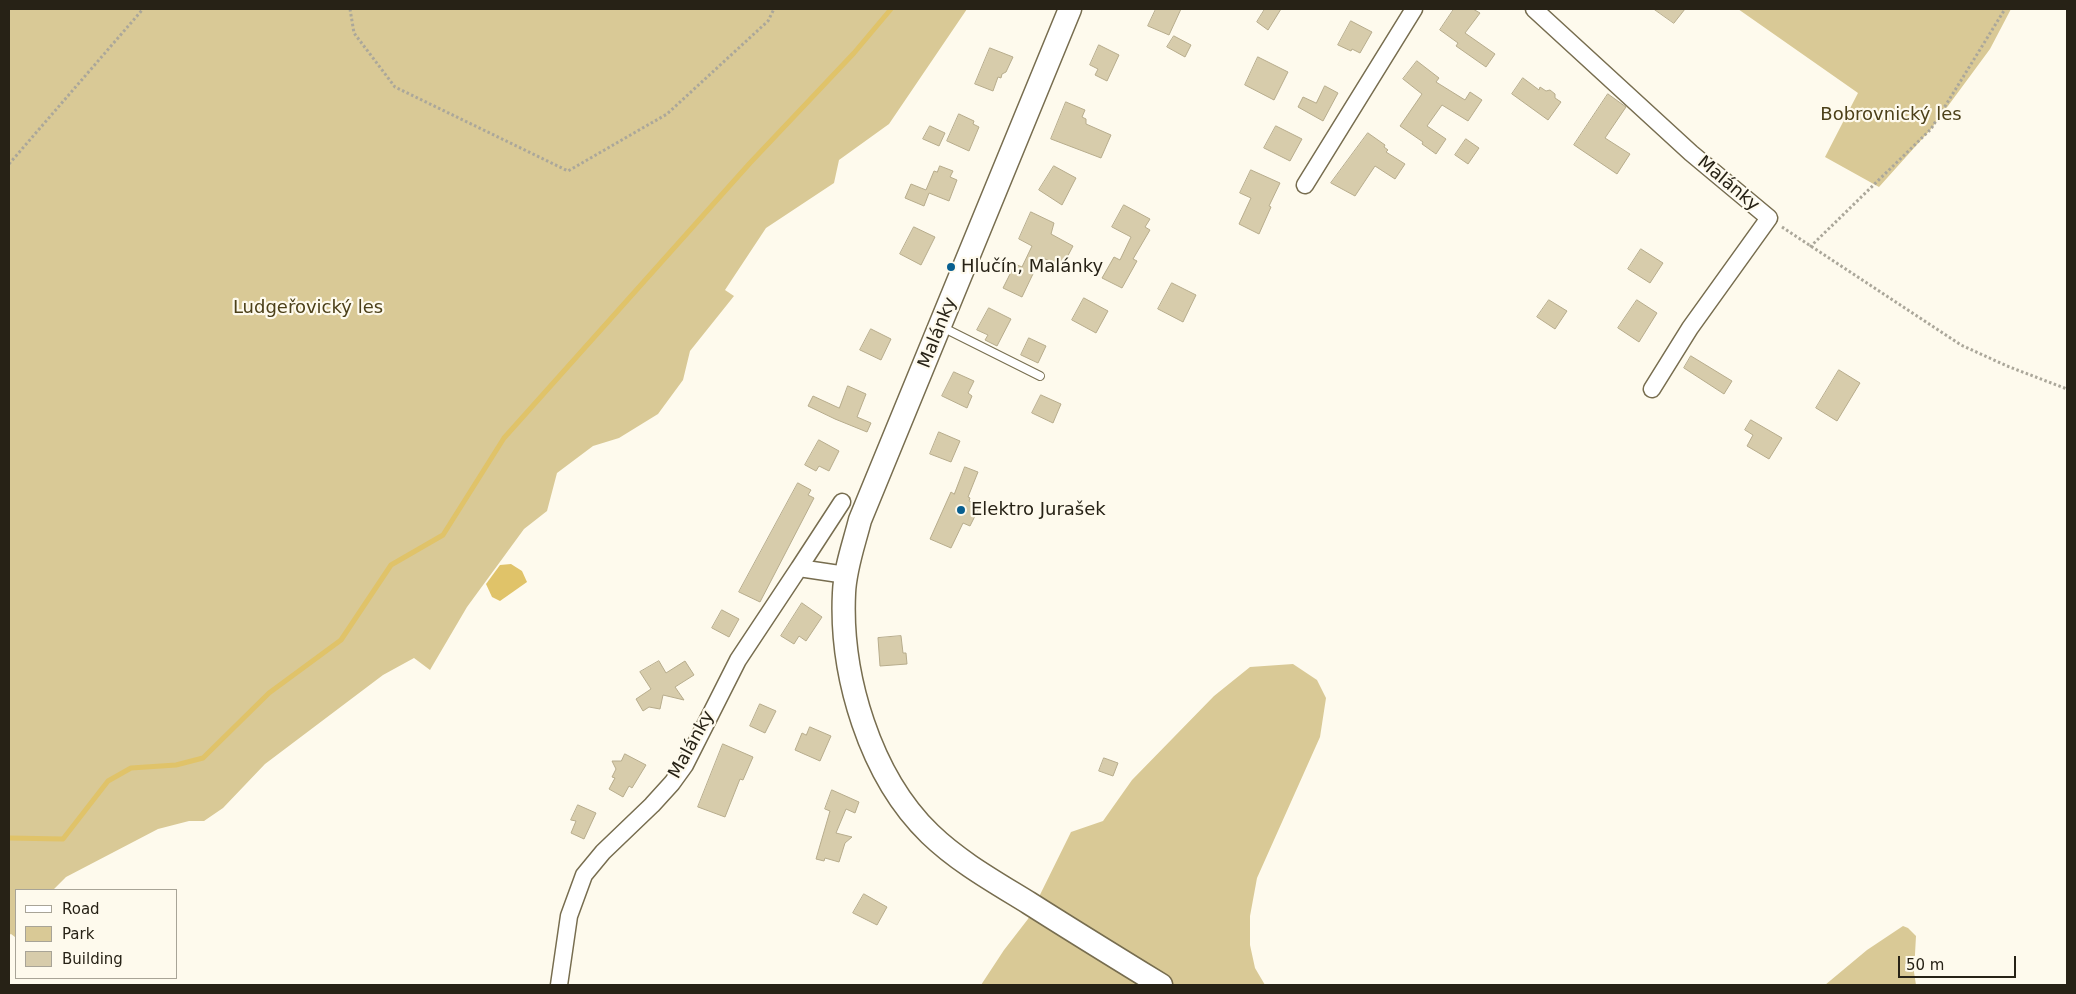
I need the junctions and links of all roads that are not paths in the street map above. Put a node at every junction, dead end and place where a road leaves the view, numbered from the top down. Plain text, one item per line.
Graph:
1 (1070, 9) edge
2 (1414, 9) edge
3 (1534, 9) edge
4 (1305, 185) dead end
5 (940, 326) junction
6 (1040, 376) dead end
7 (1652, 389) dead end
8 (842, 502) dead end
9 (799, 568) junction
10 (846, 575) junction
11 (559, 985) edge
12 (1161, 985) edge

1 - 5 street, Malánky
2 - 4 street
3 - 7 street, Malánky
5 - 6 lane
5 - 10 street, Malánky
8 - 9 street, Malánky
9 - 10 street
9 - 11 street, Malánky
10 - 12 street, Malánky

